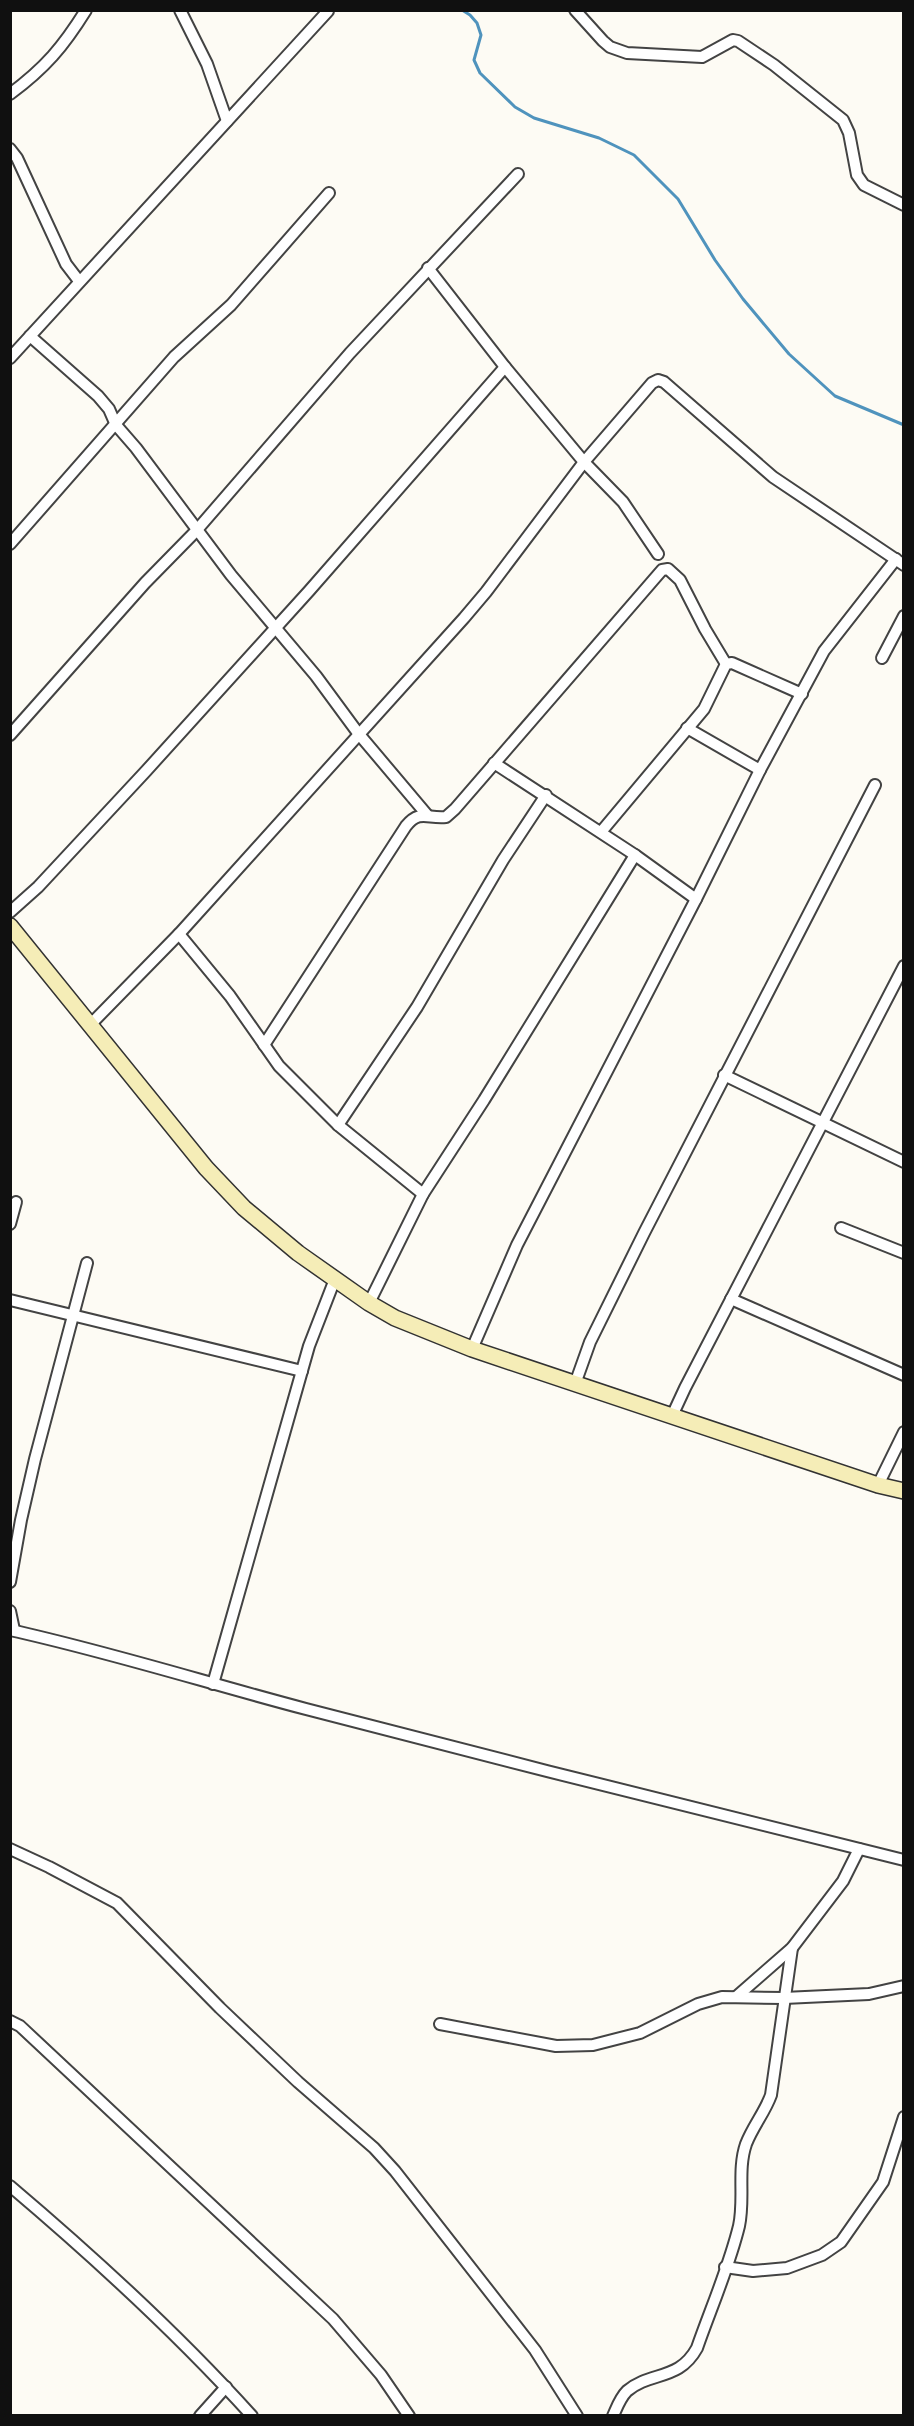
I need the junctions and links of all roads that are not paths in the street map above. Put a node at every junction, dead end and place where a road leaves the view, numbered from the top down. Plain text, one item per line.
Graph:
1 (86, 10) edge
2 (180, 10) edge
3 (575, 10) edge
4 (328, 11) edge
5 (10, 94) edge
6 (227, 121) junction
7 (10, 149) edge
8 (518, 174) dead end
9 (330, 193) dead end
10 (903, 204) edge
11 (428, 268) junction
12 (80, 281) junction
13 (30, 336) junction
14 (10, 358) edge
15 (505, 367) junction
16 (116, 425) junction
17 (585, 462) junction
18 (196, 531) junction
19 (10, 544) edge
20 (658, 554) dead end
21 (900, 562) edge
22 (903, 616) edge
23 (275, 626) junction
24 (882, 658) dead end
25 (726, 664) junction
26 (802, 694) junction
27 (687, 728) junction
28 (358, 733) junction
29 (10, 735) edge
30 (494, 763) junction
31 (760, 770) junction
32 (875, 785) dead end
33 (546, 795) junction
34 (428, 816) junction
35 (602, 832) junction
36 (634, 855) junction
37 (696, 899) junction
38 (10, 912) edge
39 (10, 926) edge
40 (179, 934) junction
41 (903, 966) edge
42 (90, 1025) junction
43 (264, 1045) junction
44 (724, 1075) junction
45 (823, 1124) junction
46 (338, 1125) junction
47 (903, 1162) edge
48 (423, 1194) junction
49 (16, 1202) dead end
50 (10, 1224) edge
51 (841, 1228) dead end
52 (903, 1253) edge
53 (87, 1263) dead end
54 (335, 1279) junction
55 (731, 1299) junction
56 (10, 1300) edge
57 (369, 1303) junction
58 (73, 1316) junction
59 (472, 1349) junction
60 (302, 1371) junction
61 (903, 1375) edge
62 (575, 1384) junction
63 (672, 1416) junction
64 (903, 1432) edge
65 (878, 1485) junction
66 (903, 1491) edge
67 (10, 1582) edge
68 (10, 1611) edge
69 (12, 1630) edge
70 (213, 1684) junction
71 (859, 1849) junction
72 (10, 1850) edge
73 (903, 1860) edge
74 (792, 1948) junction
75 (903, 1986) edge
76 (736, 1997) junction
77 (784, 1998) junction
78 (10, 2020) edge
79 (440, 2024) dead end
80 (903, 2117) edge
81 (10, 2186) edge
82 (725, 2267) junction
83 (226, 2387) junction
84 (200, 2415) edge
85 (252, 2415) edge
86 (409, 2415) edge
87 (577, 2415) edge
88 (613, 2415) edge

1 - 5 street
2 - 6 street
3 - 10 street
4 - 6 street
6 - 12 street
7 - 12 street
8 - 11 street
9 - 16 street
11 - 15 street
11 - 18 street
12 - 13 street
13 - 14 street
13 - 16 street
15 - 17 street
15 - 23 street
16 - 18 street
16 - 19 street
17 - 20 street
17 - 21 street
17 - 28 street
18 - 23 street
18 - 29 street
21 - 26 street
22 - 24 street
23 - 28 street
23 - 38 street
25 - 26 street
25 - 27 street
25 - 30 street
26 - 31 street
27 - 31 street
27 - 35 street
28 - 34 street
28 - 40 street
30 - 33 street
30 - 34 street
31 - 37 street
32 - 44 street
33 - 35 street
33 - 46 street
34 - 43 street
35 - 36 street
36 - 37 street
36 - 48 street
37 - 59 street
39 - 42 street
40 - 42 street
40 - 43 street
41 - 45 street
42 - 54 street
43 - 46 street
44 - 45 street
44 - 62 street
45 - 47 street
45 - 55 street
46 - 48 street
48 - 57 street
49 - 50 street
51 - 52 street
53 - 58 street
54 - 57 street
54 - 60 street
55 - 61 street
55 - 63 street
56 - 58 street
57 - 59 street
58 - 60 street
58 - 67 street
59 - 62 street
60 - 70 street
62 - 63 street
63 - 65 street
64 - 65 street
65 - 66 street
68 - 69 street
69 - 70 street
70 - 71 street
71 - 73 street
71 - 74 street
72 - 87 street
74 - 76 street
74 - 77 street
75 - 77 street
76 - 77 street
76 - 79 street
77 - 82 street
78 - 86 street
80 - 82 street
81 - 83 street
82 - 88 street
83 - 84 street
83 - 85 street

